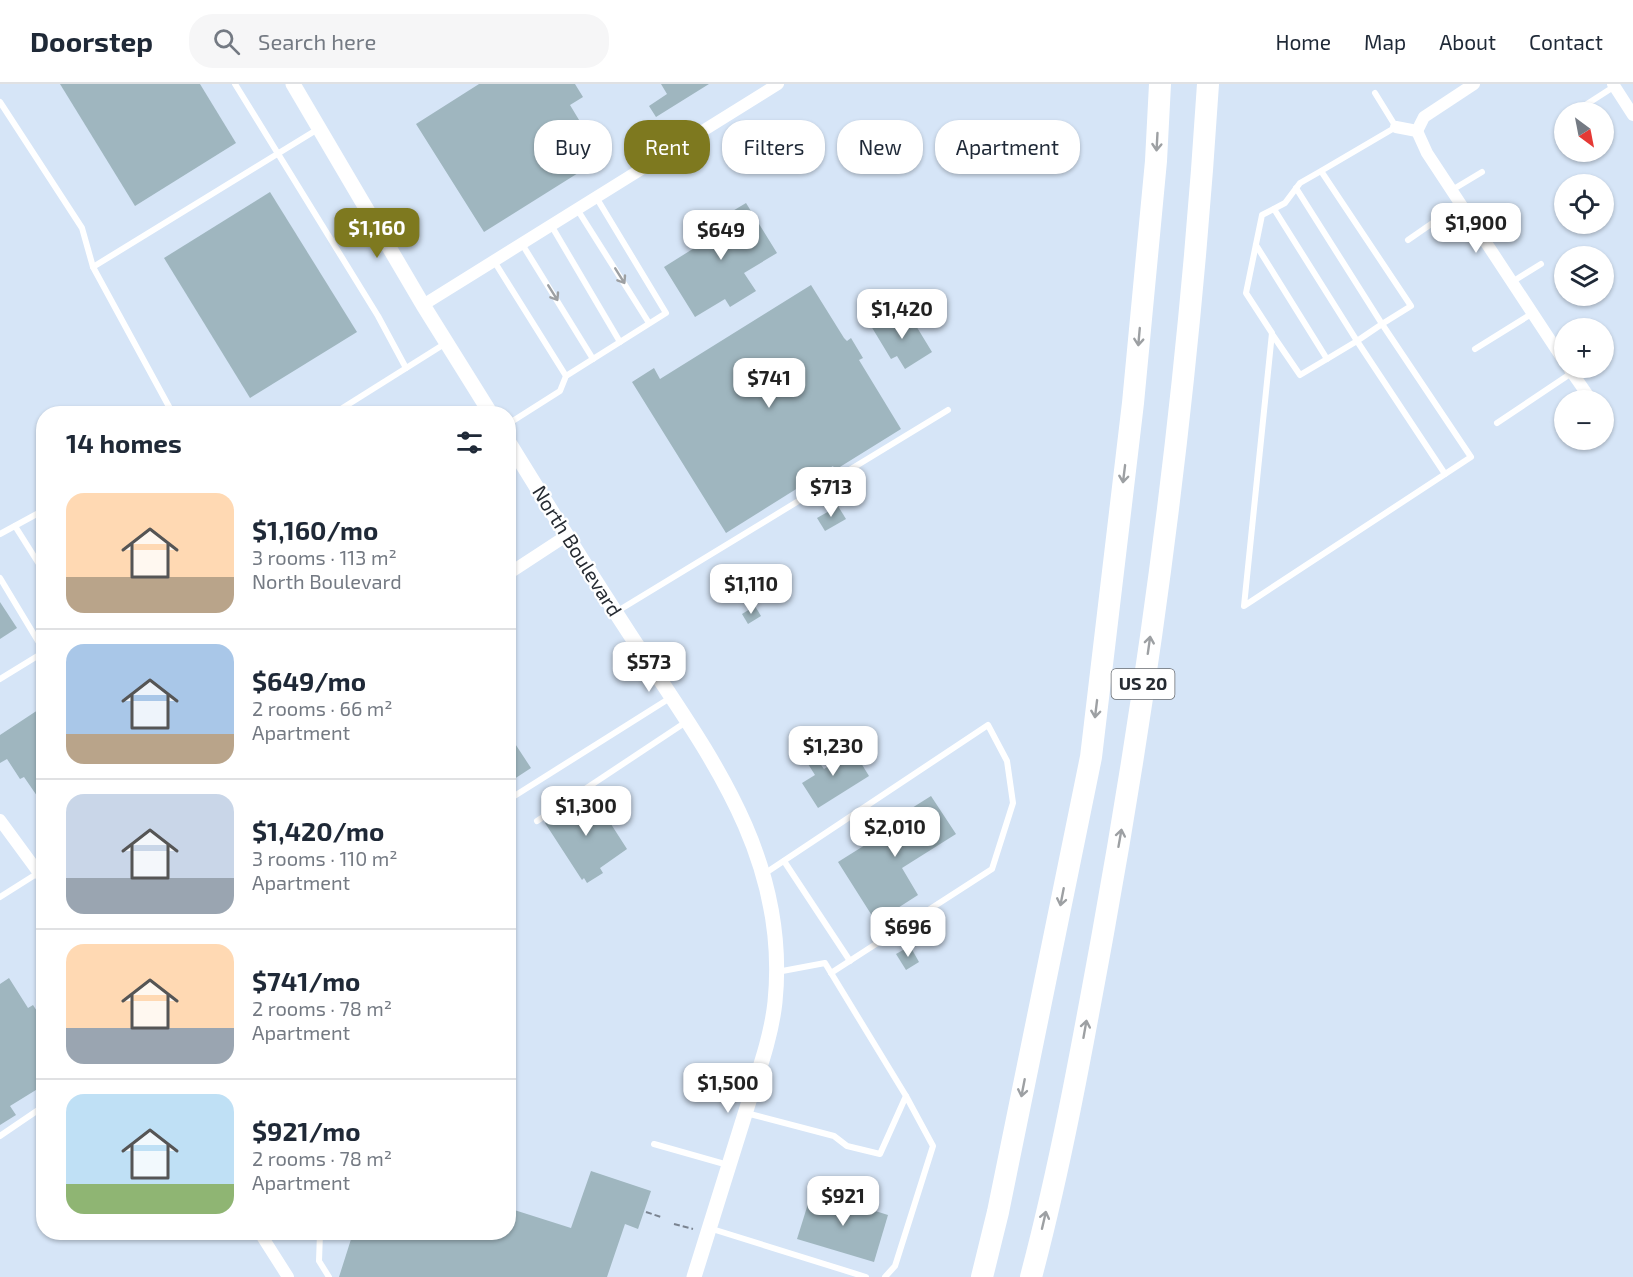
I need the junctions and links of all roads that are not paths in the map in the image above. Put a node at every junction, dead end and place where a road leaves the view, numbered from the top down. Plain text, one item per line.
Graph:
1 (235, 84) edge
2 (293, 84) edge
3 (778, 84) edge
4 (1160, 84) edge
5 (1208, 84) edge
6 (1474, 84) edge
7 (1615, 85) edge
8 (1375, 93) dead end
9 (0, 102) edge
10 (1590, 102) edge
11 (1633, 115) edge
12 (1396, 127) junction
13 (319, 128) junction
14 (1417, 131) junction
15 (277, 153) junction
16 (1321, 171) junction
17 (1482, 172) dead end
18 (1296, 188) junction
19 (1452, 190) junction
20 (596, 197) junction
21 (1461, 204) junction
22 (577, 209) junction
23 (1274, 209) junction
24 (551, 225) junction
25 (1408, 240) dead end
26 (522, 243) junction
27 (1256, 245) junction
28 (494, 261) junction
29 (1541, 264) dead end
30 (93, 267) junction
31 (1512, 282) junction
32 (423, 305) junction
33 (1533, 313) junction
34 (650, 323) junction
35 (1382, 324) junction
36 (1272, 333) junction
37 (1357, 340) junction
38 (620, 342) junction
39 (446, 343) junction
40 (1554, 346) edge
41 (1475, 349) dead end
42 (593, 359) junction
43 (1327, 359) junction
44 (406, 368) junction
45 (566, 376) junction
46 (1560, 378) edge
47 (170, 406) edge
48 (346, 406) edge
49 (486, 406) edge
50 (948, 410) dead end
51 (516, 419) edge
52 (1497, 423) dead end
53 (516, 454) edge
54 (1445, 474) junction
55 (36, 514) edge
56 (15, 526) junction
57 (0, 534) edge
58 (566, 536) junction
59 (36, 559) edge
60 (516, 569) edge
61 (0, 578) edge
62 (616, 612) junction
63 (36, 639) edge
64 (36, 657) edge
65 (0, 679) edge
66 (671, 697) junction
67 (687, 722) junction
68 (516, 796) edge
69 (0, 820) edge
70 (537, 821) dead end
71 (784, 861) junction
72 (36, 869) edge
73 (764, 874) junction
74 (36, 880) edge
75 (0, 897) edge
76 (850, 961) junction
77 (776, 972) junction
78 (831, 973) junction
79 (906, 1096) junction
80 (36, 1111) edge
81 (745, 1113) junction
82 (0, 1136) edge
83 (654, 1144) dead end
84 (729, 1165) junction
85 (709, 1228) junction
86 (264, 1240) edge
87 (318, 1240) edge
88 (288, 1277) edge
89 (329, 1277) edge
90 (694, 1277) edge
91 (866, 1277) edge
92 (885, 1277) edge
93 (982, 1277) edge
94 (1031, 1277) edge

1 - 15 lane
2 - 13 street
3 - 20 street
4 -> 93 highway, US 20
94 -> 5 highway, US 20
6 - 14 street
7 - 10 lane
7 - 11 street
8 - 12 lane
9 - 30 lane
12 - 14 street
12 - 16 lane
13 - 15 lane
13 - 32 street
14 - 19 street
15 - 30 lane
15 - 44 lane
16 - 18 lane
16 - 35 lane
17 - 19 lane
18 - 23 lane
18 - 35 lane
19 - 21 street
20 - 22 street
20 - 34 lane
21 - 25 lane
21 - 31 street
22 - 24 street
22 -> 34 lane
23 - 27 lane
23 - 37 lane
24 - 26 street
24 - 38 lane
26 - 28 street
26 -> 42 lane
27 - 36 lane
27 - 43 lane
28 - 32 street
28 - 45 lane
29 - 31 lane
30 - 47 lane
31 - 33 street
32 - 39 street
33 - 40 street
33 - 41 lane
34 - 38 lane
35 - 37 lane
35 - 54 lane
36 - 43 lane
36 - 54 lane
37 - 43 lane
37 - 54 lane
38 - 42 lane
39 - 44 lane
39 - 49 street
42 - 45 lane
44 - 48 lane
45 - 51 lane
46 - 52 lane
50 - 62 lane
53 - 58 street, North Boulevard
55 - 56 lane
56 - 57 lane
56 - 59 lane
58 - 60 street
58 - 62 street, North Boulevard
61 - 63 lane
62 - 66 street, North Boulevard
64 - 65 lane
66 - 67 street, North Boulevard
66 - 68 lane
67 - 70 lane
67 - 73 street, North Boulevard
69 - 72 street
71 - 73 lane
71 - 76 lane
71 - 76 lane
73 - 77 street, North Boulevard
74 - 75 lane
76 - 78 lane
77 - 78 lane
77 - 81 street, North Boulevard
78 - 79 lane
79 - 81 lane
79 - 92 lane
80 - 82 lane
81 - 84 street, North Boulevard
83 - 84 lane
84 - 85 street, North Boulevard
85 - 90 street, North Boulevard
85 - 91 lane
86 - 88 street
87 - 89 lane

